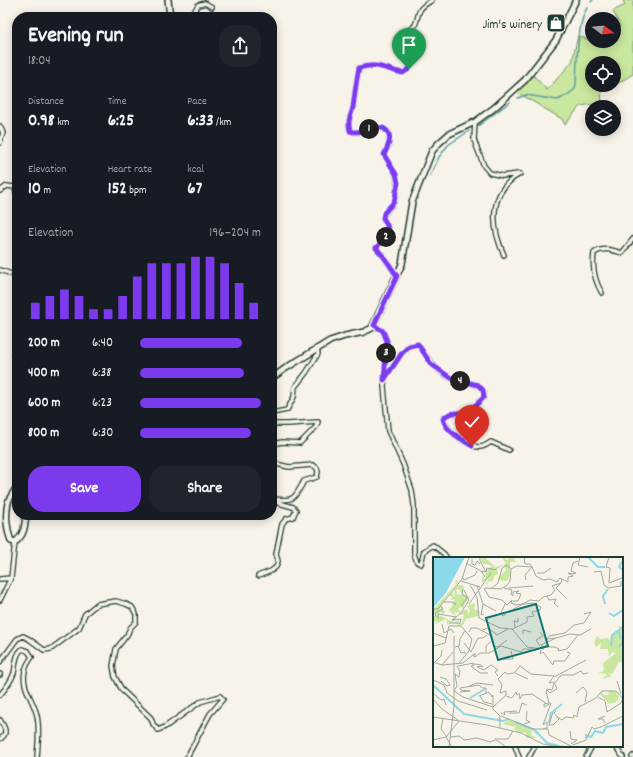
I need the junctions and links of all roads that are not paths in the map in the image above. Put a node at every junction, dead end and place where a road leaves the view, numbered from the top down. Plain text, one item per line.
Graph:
1 (168, 0) edge
2 (432, 0) edge
3 (576, 0) edge
4 (212, 7) dead end
5 (169, 12) edge
6 (194, 12) edge
7 (475, 122) junction
8 (0, 126) edge
9 (0, 143) edge
10 (12, 187) edge
11 (0, 191) edge
12 (633, 239) edge
13 (504, 255) dead end
14 (0, 270) edge
15 (12, 274) edge
16 (397, 276) junction
17 (602, 293) dead end
18 (374, 325) junction
19 (317, 348) junction
20 (277, 374) edge
21 (384, 380) junction
22 (277, 412) edge
23 (277, 424) edge
24 (277, 443) edge
25 (509, 450) dead end
26 (277, 464) edge
27 (12, 496) edge
28 (277, 499) edge
29 (277, 502) edge
30 (25, 520) edge
31 (15, 542) junction
32 (446, 557) edge
33 (258, 576) dead end
34 (11, 578) junction
35 (0, 580) edge
36 (0, 600) edge
37 (0, 662) edge
38 (0, 695) edge
39 (0, 720) edge
40 (0, 739) edge
41 (534, 747) edge
42 (591, 747) edge
43 (615, 747) edge
44 (516, 748) edge
45 (37, 757) edge
46 (188, 757) edge
47 (514, 757) edge
48 (519, 757) edge
49 (529, 757) edge
50 (586, 757) edge
51 (623, 757) edge

1 - 5 street
2 - 16 street
3 - 7 street
4 - 6 street
7 - 13 street
7 - 16 street
8 - 9 street
10 - 11 street
12 - 17 street
14 - 15 street
16 - 18 street
18 - 19 street
18 - 21 street
19 - 20 street
19 - 22 street
21 - 25 street
21 - 32 street
23 - 24 street
26 - 28 street
27 - 31 street
29 - 33 street
30 - 31 street
31 - 34 street
34 - 35 street
34 - 36 street
37 - 46 street
38 - 45 street
39 - 40 street
41 - 49 street
42 - 50 street
43 - 51 street
44 - 47 street
44 - 48 street

